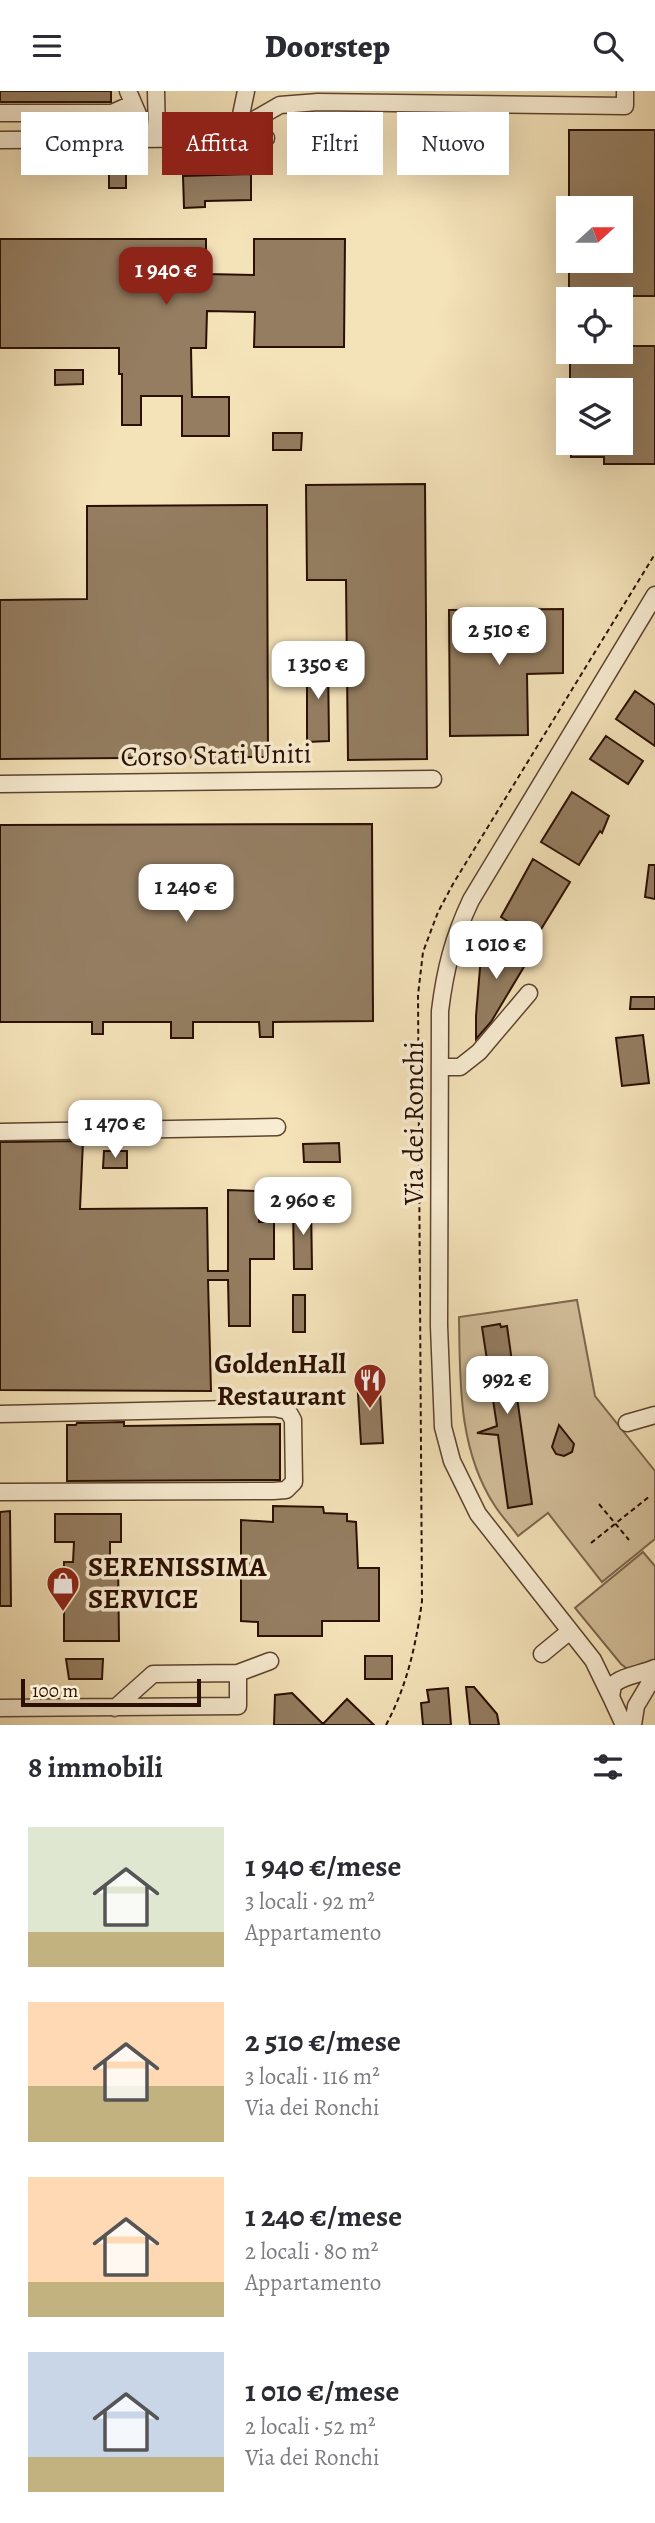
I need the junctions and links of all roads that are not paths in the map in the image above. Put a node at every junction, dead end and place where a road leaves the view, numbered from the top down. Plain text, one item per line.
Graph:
1 (156, 91) edge
2 (246, 91) edge
3 (625, 91) edge
4 (130, 97) edge
5 (318, 97) edge
6 (242, 112) edge
7 (268, 112) edge
8 (0, 113) edge
9 (149, 138) junction
10 (162, 138) edge
11 (0, 139) edge
12 (655, 595) edge
13 (433, 779) dead end
14 (0, 784) edge
15 (529, 993) dead end
16 (441, 1067) junction
17 (277, 1127) dead end
18 (0, 1132) edge
19 (0, 1414) edge
20 (655, 1415) edge
21 (627, 1423) dead end
22 (0, 1492) edge
23 (570, 1631) junction
24 (542, 1654) dead end
25 (593, 1660) junction
26 (270, 1661) dead end
27 (655, 1668) edge
28 (237, 1673) junction
29 (655, 1674) edge
30 (626, 1678) junction
31 (639, 1700) junction
32 (612, 1701) junction
33 (0, 1708) edge
34 (115, 1708) junction
35 (624, 1725) edge
36 (633, 1725) edge

1 - 9 street
2 - 6 street
3 - 5 street
4 - 8 street
4 - 9 street
5 - 7 street
9 - 10 street
9 - 11 street
12 - 16 street, Via dei Ronchi
13 - 14 street, Corso Stati Uniti
15 - 16 street
16 - 23 street, Via dei Ronchi
17 - 18 street
19 - 22 street
20 - 21 street
23 - 24 street
23 - 25 street, Via dei Ronchi
25 - 30 street, Via dei Ronchi
25 - 32 street, Via dei Ronchi
26 - 28 street
27 - 30 street
28 - 34 street
28 - 34 street
29 - 31 street
30 - 31 street
30 - 32 street
31 - 32 street
31 - 36 street
32 - 35 street, Via dei Ronchi
33 - 34 street

